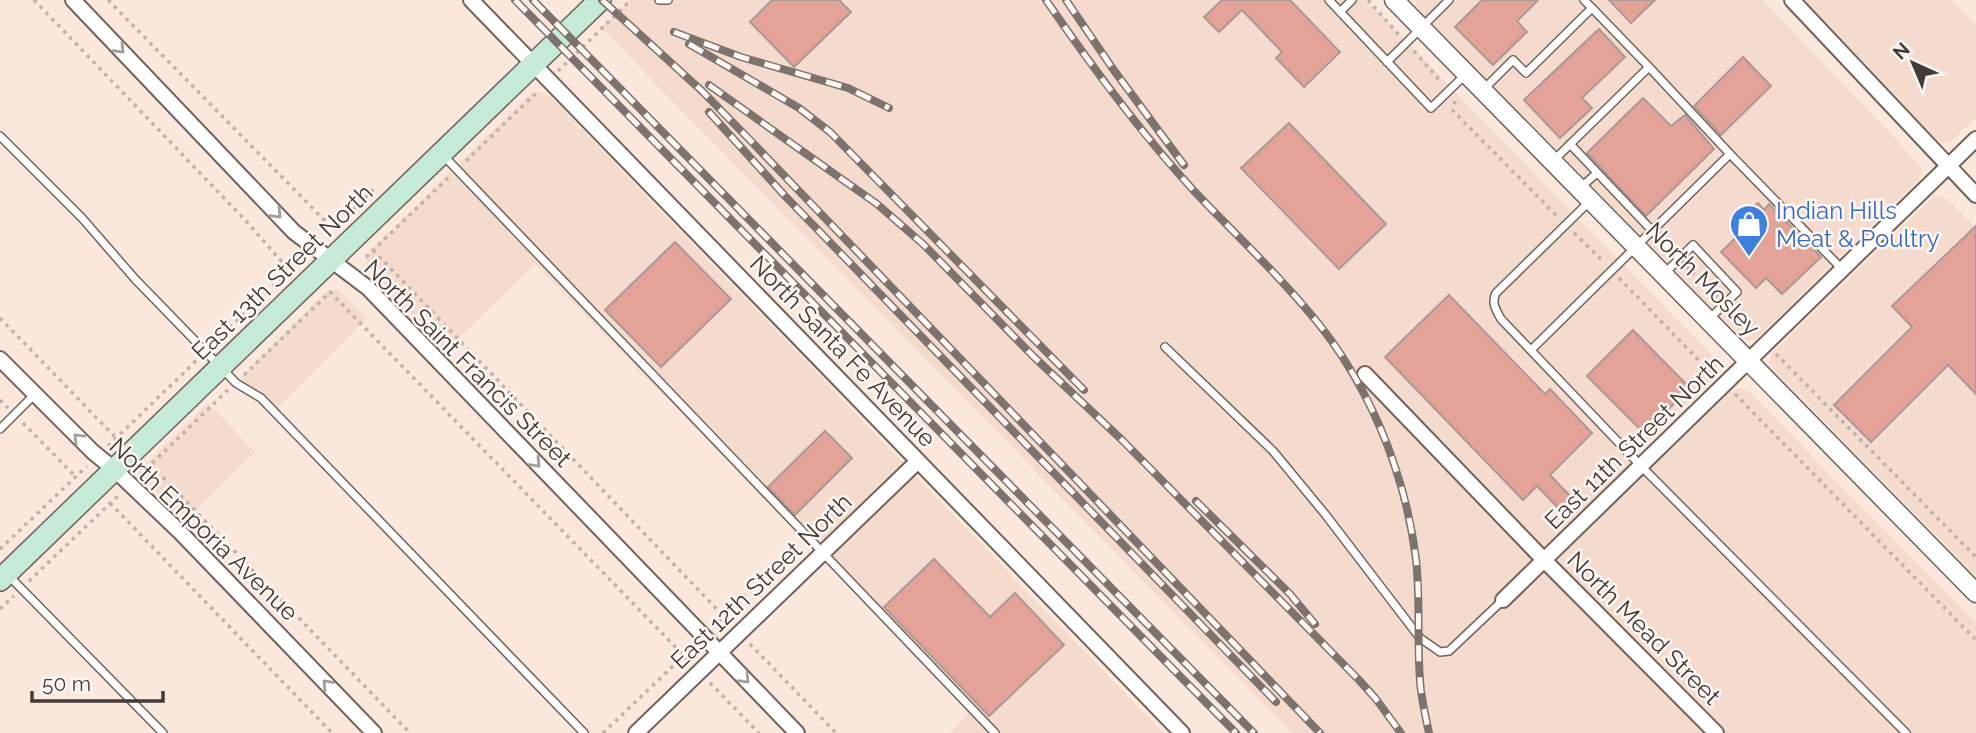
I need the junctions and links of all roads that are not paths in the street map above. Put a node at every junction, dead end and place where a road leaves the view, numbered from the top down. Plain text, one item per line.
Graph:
1 (73, 0) edge
2 (471, 0) edge
3 (600, 0) edge
4 (659, 0) edge
5 (668, 0) edge
6 (1329, 0) edge
7 (1352, 0) edge
8 (1449, 0) edge
9 (1584, 0) edge
10 (1792, 0) edge
11 (1395, 1) edge
12 (1592, 8) junction
13 (1340, 12) junction
14 (1421, 28) junction
15 (1387, 62) junction
16 (1648, 67) junction
17 (542, 72) junction
18 (1466, 74) junction
19 (1482, 90) junction
20 (0, 136) edge
21 (1976, 139) edge
22 (1570, 145) junction
23 (442, 154) junction
24 (1730, 154) junction
25 (1553, 162) junction
26 (1948, 167) junction
27 (1597, 173) junction
28 (1585, 195) junction
29 (1976, 195) edge
30 (1652, 232) junction
31 (1636, 246) junction
32 (1679, 259) junction
33 (330, 261) junction
34 (1843, 270) junction
35 (1664, 274) junction
36 (1709, 319) junction
37 (1165, 347) dead end
38 (1531, 350) junction
39 (0, 359) edge
40 (1749, 362) junction
41 (1365, 374) dead end
42 (228, 375) junction
43 (35, 394) junction
44 (0, 429) edge
45 (918, 461) junction
46 (1641, 466) junction
47 (123, 477) junction
48 (823, 553) junction
49 (1545, 561) junction
50 (10, 581) edge
51 (1976, 593) edge
52 (1503, 600) joint
53 (720, 653) junction
54 (163, 733) edge
55 (374, 733) edge
56 (584, 733) edge
57 (636, 733) edge
58 (797, 733) edge
59 (995, 733) edge
60 (1182, 733) edge
61 (1716, 733) edge
62 (1906, 733) edge

1 -> 33 street, North Saint Francis Street
2 - 17 street, North Santa Fe Avenue
3 - 17 main road, East 13th Street North
4 - 5 lane
6 - 13 lane
7 - 13 lane
8 - 14 lane
9 - 12 lane
10 - 26 street
11 - 14 street, North Mosley
12 - 16 lane
12 - 19 lane
13 - 15 lane
14 - 15 lane
14 - 18 street, North Mosley
15 - 18 lane
16 - 22 lane
16 - 24 lane
17 - 23 main road, East 13th Street North
17 - 45 street, North Santa Fe Avenue
18 - 19 street, North Mosley
19 - 25 street, North Mosley
20 - 42 lane
21 - 26 street, East 11th Street North
22 - 25 lane
22 - 27 lane
23 - 33 main road, East 13th Street North
23 - 48 lane
24 - 30 lane
24 - 34 lane
25 - 28 street, North Mosley
26 - 29 street
26 - 34 street, East 11th Street North
27 - 28 lane
27 - 30 lane
28 - 31 street, North Mosley
28 - 38 lane
30 - 31 lane
30 - 32 lane
31 - 35 street, North Mosley
31 - 38 lane
32 - 35 lane
32 - 36 lane
33 - 42 main road, East 13th Street North
33 -> 53 street, North Saint Francis Street
34 - 40 street, East 11th Street North
35 - 36 street, North Mosley
36 - 40 street, North Mosley
37 - 52 lane
38 - 46 lane
39 - 43 street, North Emporia Avenue
40 - 46 street, East 11th Street North
40 - 51 street, North Mosley
41 - 49 street, North Mead Street
42 - 47 main road, East 13th Street North
42 - 56 lane
43 - 44 lane
47 -> 43 street, North Emporia Avenue
45 - 48 street, East 12th Street North
45 - 60 street, North Santa Fe Avenue
46 - 49 street, East 11th Street North
46 - 62 lane
47 - 50 main road, East 13th Street North
55 -> 47 street, North Emporia Avenue
48 - 53 street, East 12th Street North
48 - 59 lane
49 - 52 street, East 11th Street North
49 - 61 street, North Mead Street
50 - 54 lane
53 - 57 street, East 12th Street North
53 -> 58 street, North Saint Francis Street

